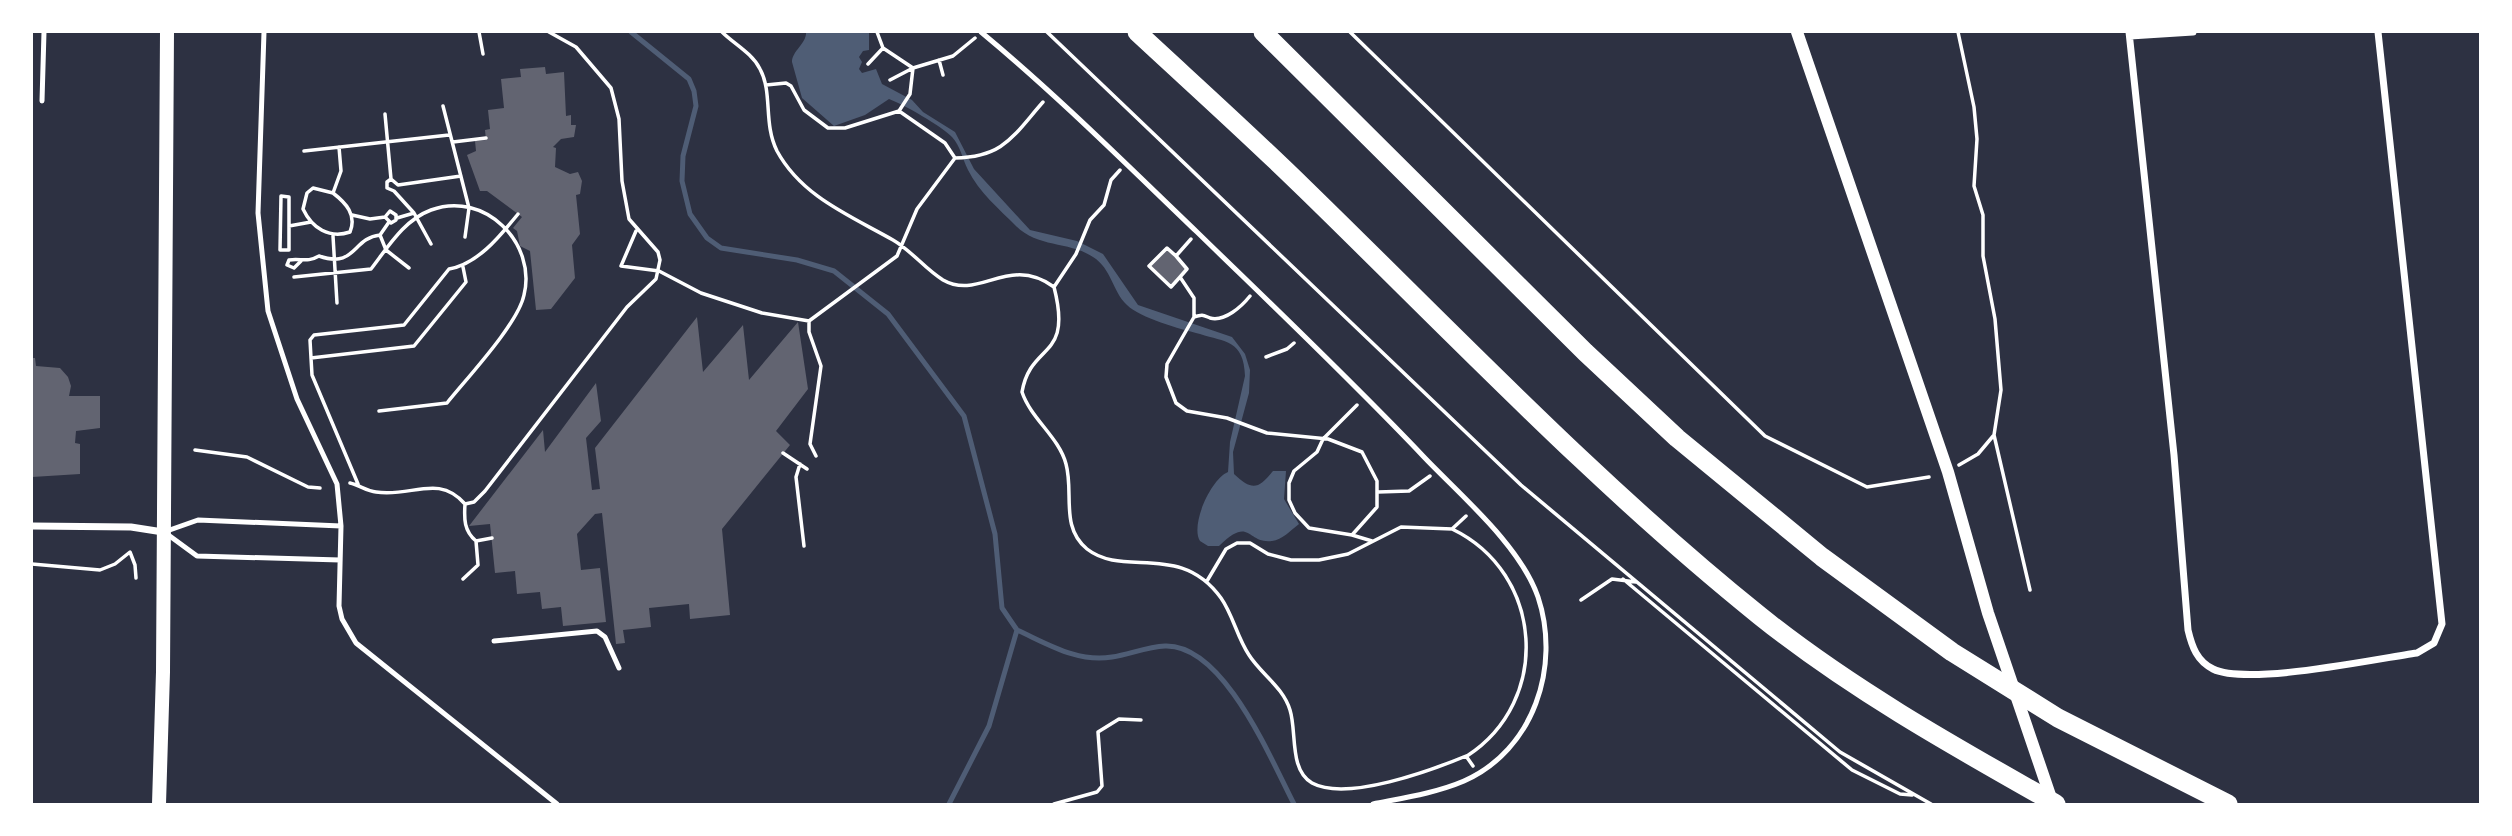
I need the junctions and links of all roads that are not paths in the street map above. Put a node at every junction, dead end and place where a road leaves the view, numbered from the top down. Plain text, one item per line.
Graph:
1 (44, 32) edge
2 (167, 32) edge
3 (264, 32) edge
4 (981, 32) edge
5 (1137, 32) edge
6 (1263, 32) edge
7 (1797, 32) edge
8 (2193, 32) edge
9 (2378, 32) edge
10 (2129, 34) edge
11 (43, 101) dead end
12 (32, 526) edge
13 (341, 526) junction
14 (164, 532) junction
15 (340, 560) junction
16 (494, 641) dead end
17 (619, 668) dead end
18 (159, 804) edge
19 (557, 804) edge
20 (1373, 804) edge
21 (2055, 804) edge
22 (2228, 804) edge

1 - 11 lane
2 - 14 main road
3 - 13 lane
4 - 20 lane
5 - 21 highway
6 - 22 highway
7 - 21 street
8 - 10 street
9 - 10 street
12 - 14 street
13 - 14 lane
13 - 15 lane
14 - 15 lane
14 - 18 main road
15 - 19 lane
16 - 17 lane

